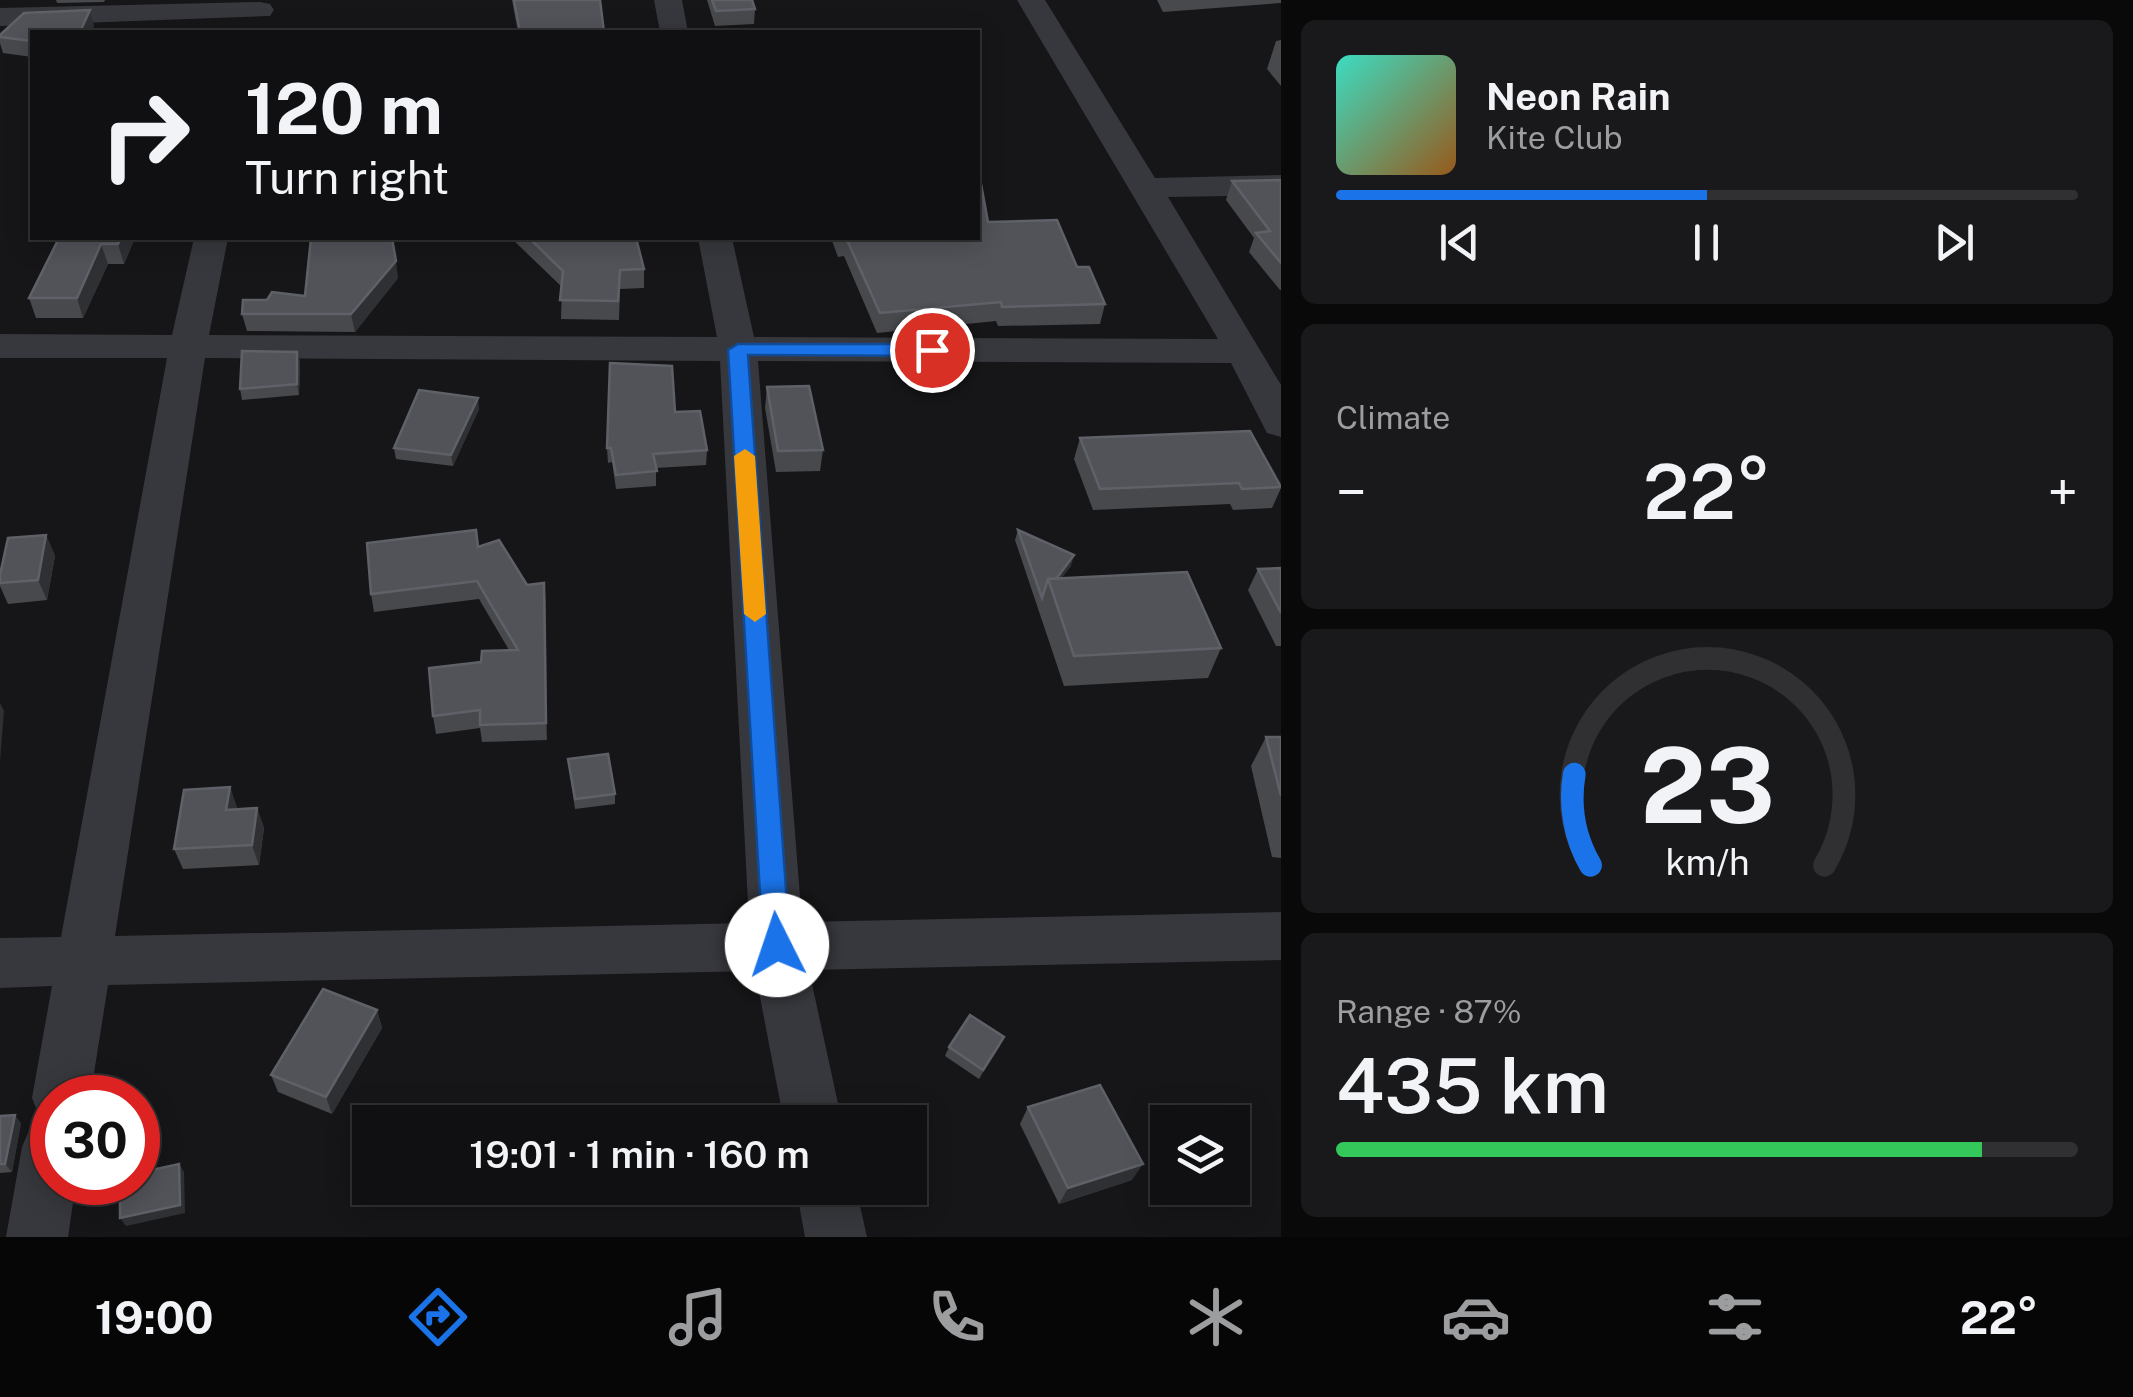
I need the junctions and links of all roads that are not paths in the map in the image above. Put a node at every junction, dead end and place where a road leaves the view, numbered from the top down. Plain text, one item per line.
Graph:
1 (668, 0) edge
2 (1030, 0) edge
3 (260, 14) edge
4 (0, 17) edge
5 (674, 30) edge
6 (1280, 185) edge
7 (1144, 188) junction
8 (211, 240) edge
9 (716, 240) edge
10 (0, 346) edge
11 (188, 347) junction
12 (738, 350) junction
13 (1244, 352) junction
14 (1280, 424) edge
15 (1280, 936) edge
16 (777, 945) junction
17 (84, 961) junction
18 (0, 963) edge
19 (65, 1075) edge
20 (810, 1105) edge
21 (42, 1205) edge
22 (829, 1205) edge
23 (37, 1237) edge
24 (836, 1237) edge

1 - 5 street
2 - 7 street
3 - 4 street
6 - 7 street
7 - 13 street
8 - 11 street
9 - 12 street
10 - 11 street
11 - 12 street
11 - 17 street
12 - 13 street
12 - 16 street
13 - 14 street
15 - 16 street
16 - 17 street
16 - 20 street
17 - 18 street
17 - 19 street
21 - 23 street
22 - 24 street

